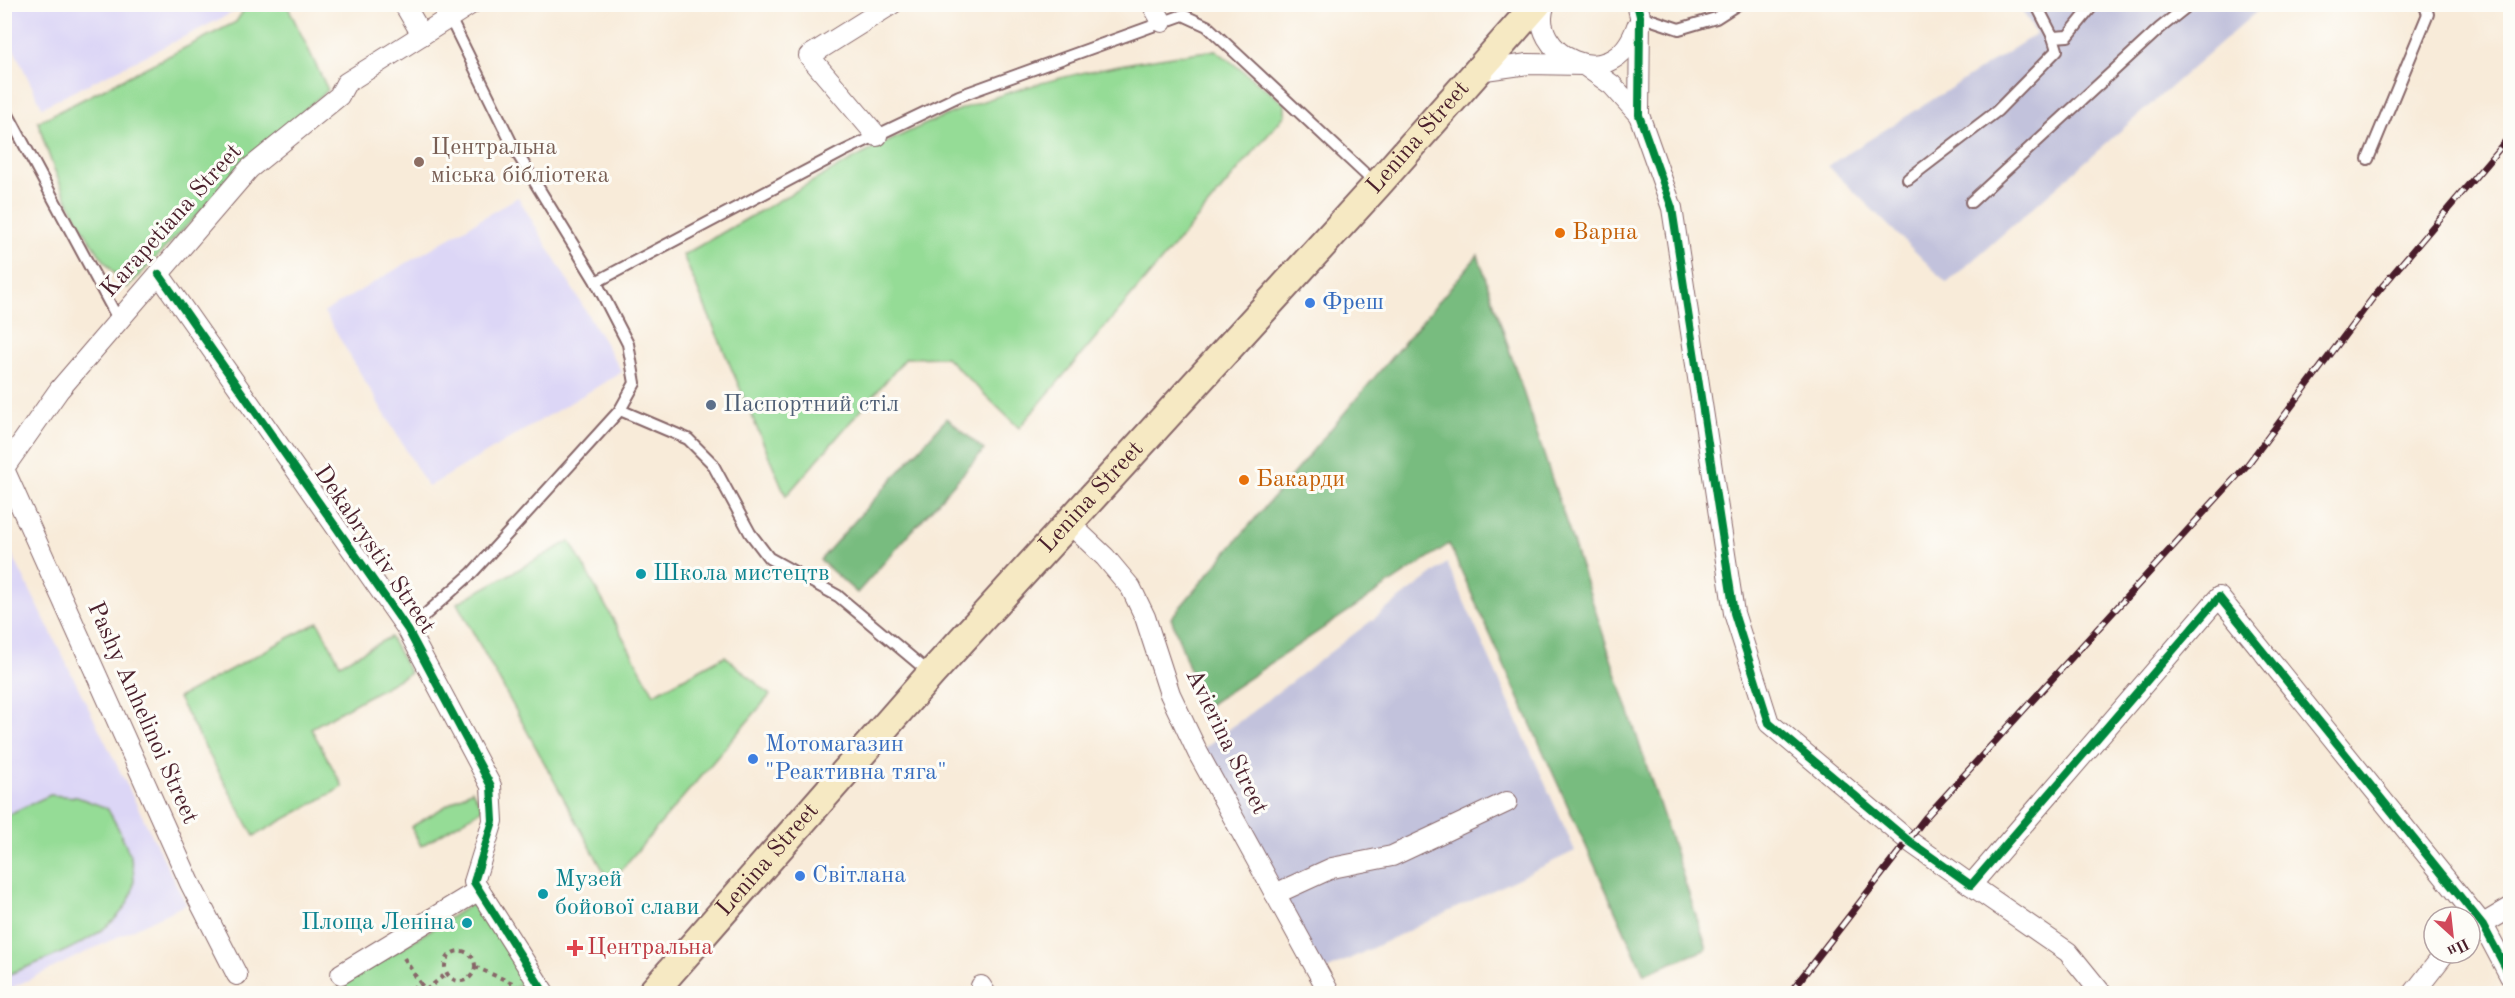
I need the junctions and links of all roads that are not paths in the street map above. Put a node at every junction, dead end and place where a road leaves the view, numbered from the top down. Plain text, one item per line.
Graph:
1 (404, 4) edge
2 (471, 4) edge
3 (892, 4) edge
4 (1152, 4) edge
5 (1188, 4) edge
6 (1537, 4) edge
7 (1545, 4) edge
8 (1738, 4) edge
9 (2036, 4) edge
10 (2094, 4) edge
11 (2190, 4) edge
12 (2424, 4) edge
13 (1637, 8) edge
14 (1183, 15) junction
15 (450, 18) junction
16 (1162, 22) junction
17 (422, 35) junction
18 (2053, 37) junction
19 (1584, 65) junction
20 (1478, 71) junction
21 (4, 107) edge
22 (1639, 115) junction
23 (877, 136) junction
24 (2368, 159) dead end
25 (1908, 179) dead end
26 (1377, 185) junction
27 (1971, 202) dead end
28 (159, 274) junction
29 (596, 282) junction
30 (118, 319) junction
31 (620, 410) junction
32 (4, 468) edge
33 (1068, 522) junction
34 (408, 630) junction
35 (932, 674) junction
36 (1507, 802) dead end
37 (1971, 885) junction
38 (479, 890) junction
39 (1275, 894) junction
40 (2459, 905) edge
41 (2511, 908) edge
42 (2482, 925) edge
43 (2482, 935) edge
44 (2435, 965) edge
45 (341, 974) dead end
46 (237, 975) dead end
47 (2511, 976) edge
48 (545, 993) edge
49 (651, 993) edge
50 (1330, 993) edge
51 (2102, 993) edge
52 (2413, 993) edge

1 - 17 street
2 - 15 street, Karapetiana Street
3 - 23 street
4 - 16 street
5 - 14 lane
6 - 20 main road, Lenina Street
7 - 19 street
8 - 13 lane
9 - 18 lane
10 - 18 lane
11 - 27 lane
12 - 24 lane
13 - 19 street
13 - 22 street
14 - 16 lane
14 - 26 lane
15 - 17 street, Karapetiana Street
15 - 29 lane
16 - 23 lane
17 - 28 street, Karapetiana Street
18 - 25 lane
19 - 20 street
19 - 22 street
20 - 26 main road, Lenina Street
21 - 30 lane
22 - 37 street
23 - 29 lane
26 - 33 main road, Lenina Street
28 - 30 street, Karapetiana Street
28 - 34 street, Dekabrystiv Street
29 - 31 lane
30 - 32 street, Karapetiana Street
31 - 34 lane
31 - 35 lane
32 - 46 street, Pashy Anhelinoi Street
33 - 35 main road, Lenina Street
33 - 39 street, Avierina Street
34 - 38 street, Dekabrystiv Street
35 - 49 main road, Lenina Street
36 - 39 street
37 - 40 street
37 - 51 street
38 - 45 street
38 - 48 street
39 - 50 street, Avierina Street
41 - 42 street
43 - 47 street
44 - 52 street

